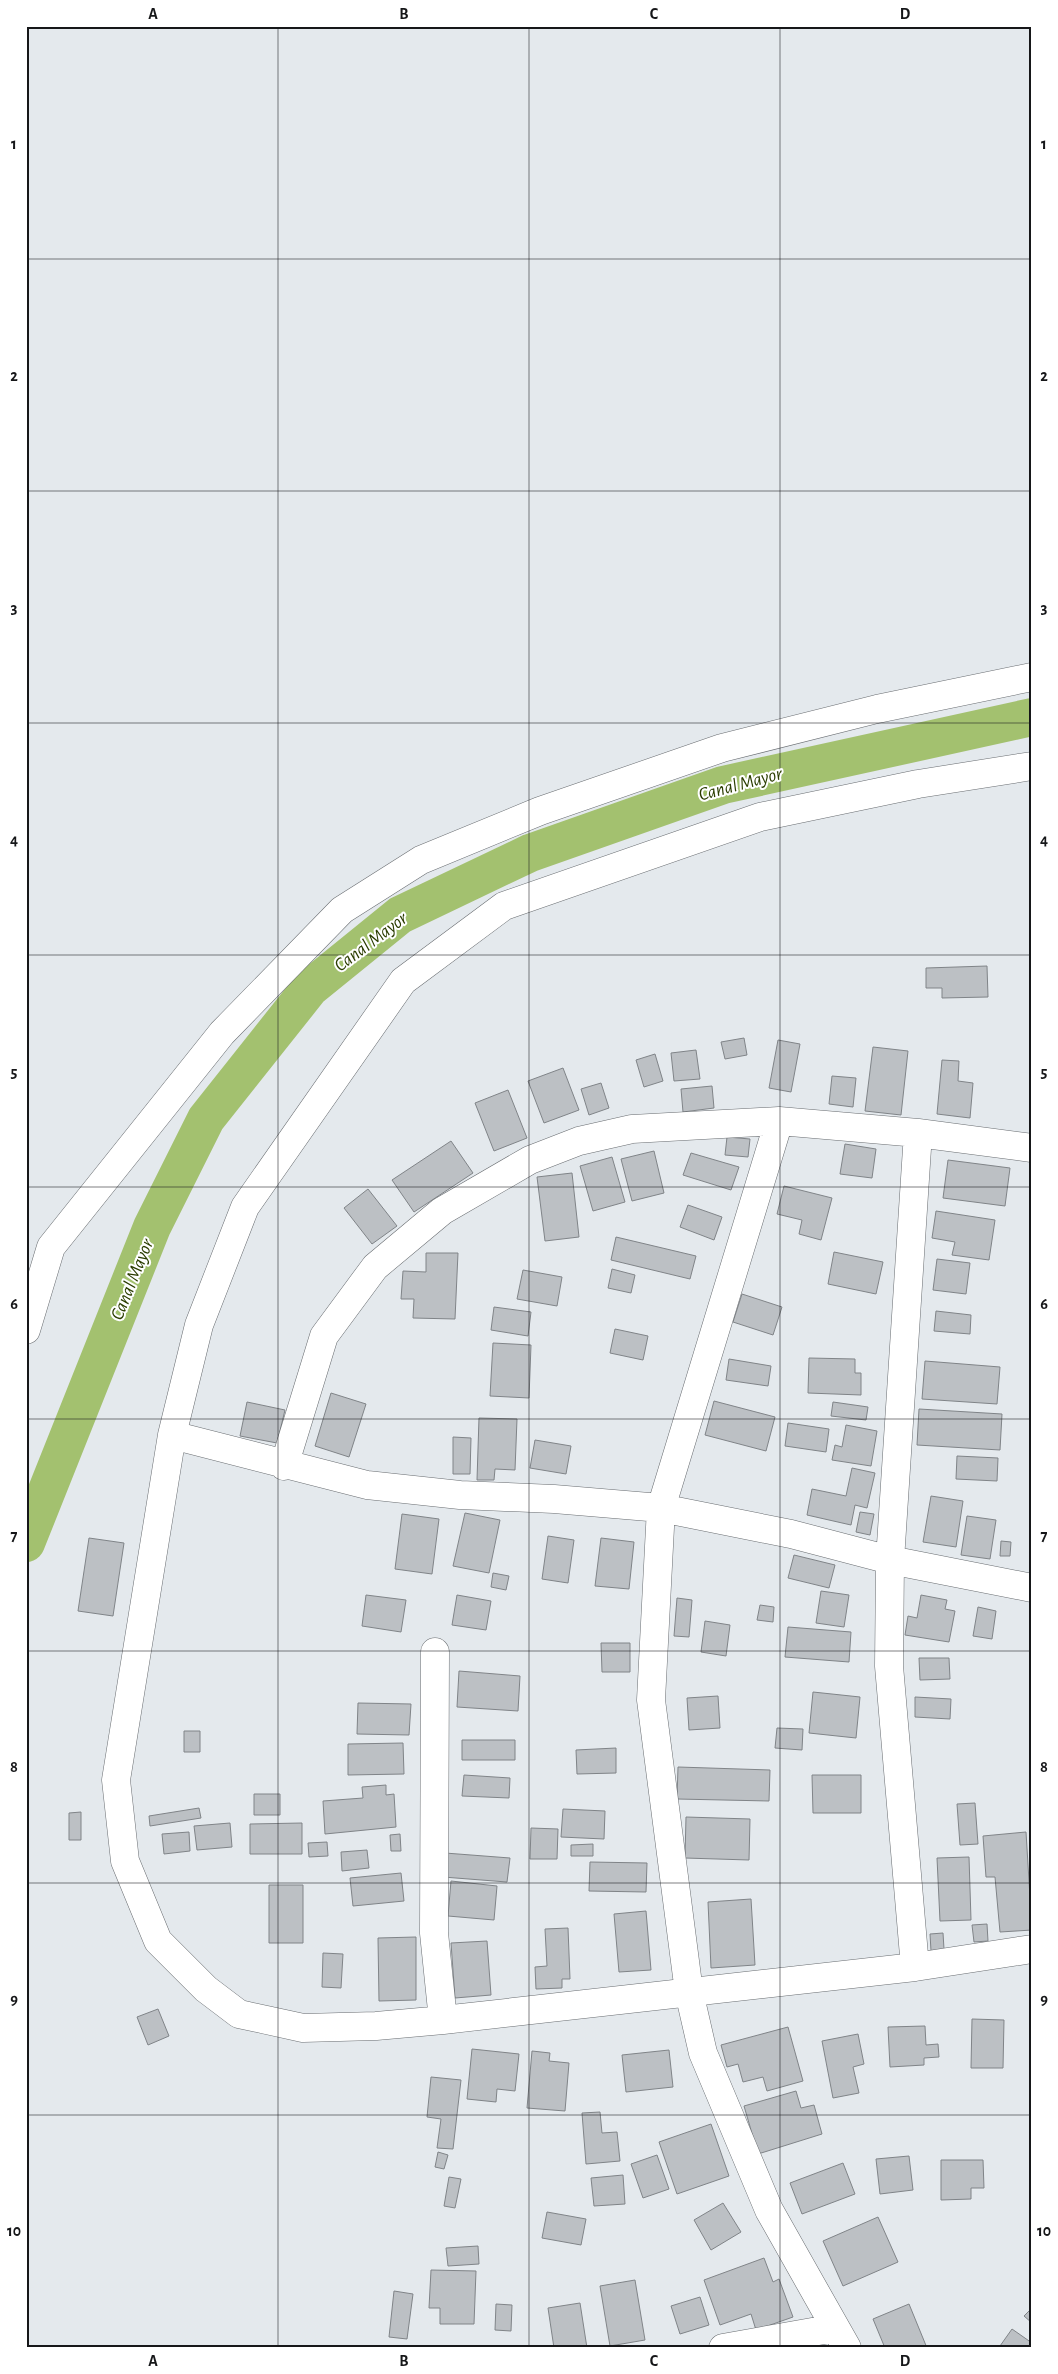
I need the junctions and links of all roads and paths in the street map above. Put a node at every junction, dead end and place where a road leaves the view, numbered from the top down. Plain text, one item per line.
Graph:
1 (1032, 676) edge
2 (1032, 766) edge
3 (780, 1121) junction
4 (918, 1134) junction
5 (1032, 1148) edge
6 (26, 1330) edge
7 (172, 1435) junction
8 (284, 1466) junction
9 (661, 1508) junction
10 (890, 1560) junction
11 (1032, 1588) edge
12 (436, 1652) dead end
13 (1032, 1949) edge
14 (914, 1967) junction
15 (689, 1992) junction
16 (443, 2020) junction
17 (841, 2338) edge
18 (723, 2348) edge

1 - 6 street
2 - 7 street
3 - 4 street
3 - 8 street
3 - 9 street
4 - 5 street
4 - 10 street
7 - 8 street
7 - 16 street
8 - 9 street
9 - 10 street
9 - 15 street
10 - 11 street
10 - 14 street
12 - 16 street
13 - 14 street
14 - 15 street
15 - 16 street
15 - 17 street
17 - 18 street

